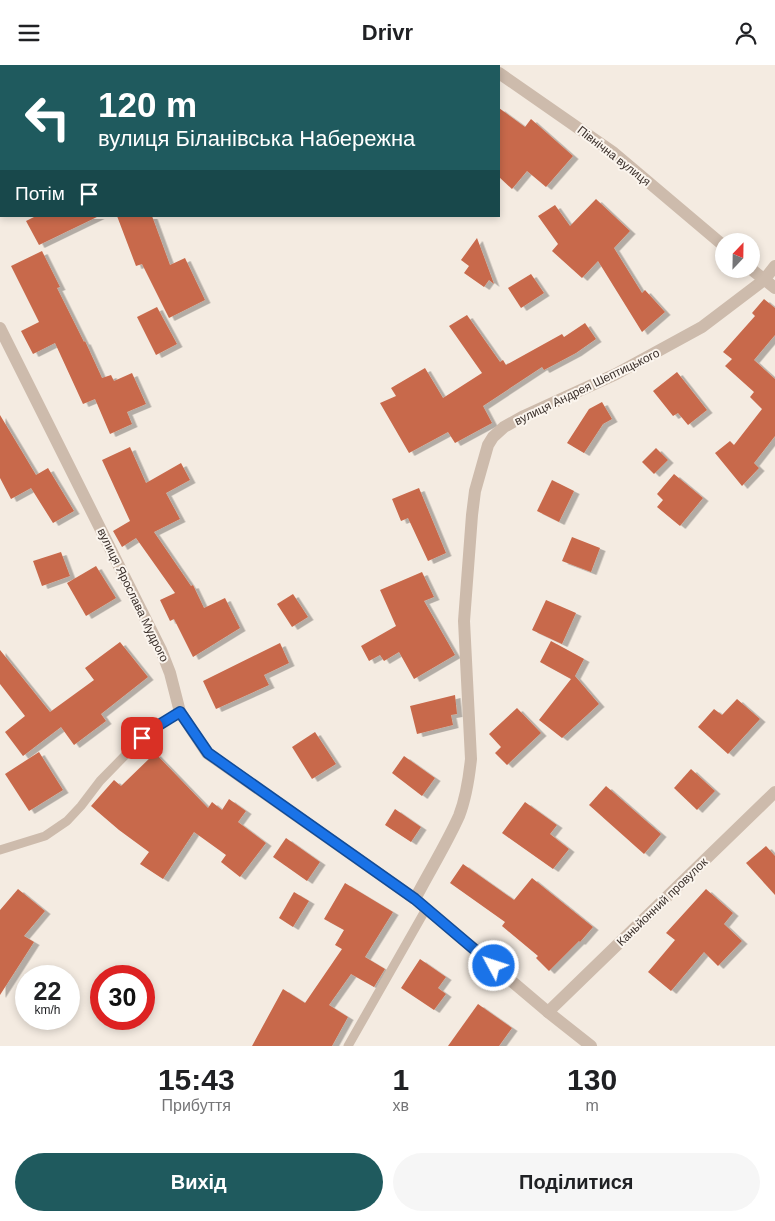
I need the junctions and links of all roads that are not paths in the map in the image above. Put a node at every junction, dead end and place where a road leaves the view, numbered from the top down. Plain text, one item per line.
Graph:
1 (500, 74) edge
2 (715, 238) edge
3 (775, 266) edge
4 (760, 277) edge
5 (764, 280) junction
6 (775, 288) edge
7 (0, 328) edge
8 (180, 712) junction
9 (775, 792) edge
10 (0, 850) edge
11 (415, 899) junction
12 (426, 909) junction
13 (548, 1012) junction
14 (348, 1046) edge
15 (592, 1046) edge

1 - 2 street, Північна вулиця
3 - 5 street, вулиця Андрея Шептицького
4 - 5 street
5 - 6 street
5 - 11 street, вулиця Андрея Шептицького
7 - 8 street, вулиця Ярослава Мудрого
8 - 10 lane
8 - 11 street, вулиця Ярослава Мудрого
9 - 13 street, Каньйонний провулок
11 - 12 street, вулиця Ярослава Мудрого
12 - 13 street, вулиця Ярослава Мудрого
12 - 14 lane
13 - 15 street, вулиця Ярослава Мудрого

